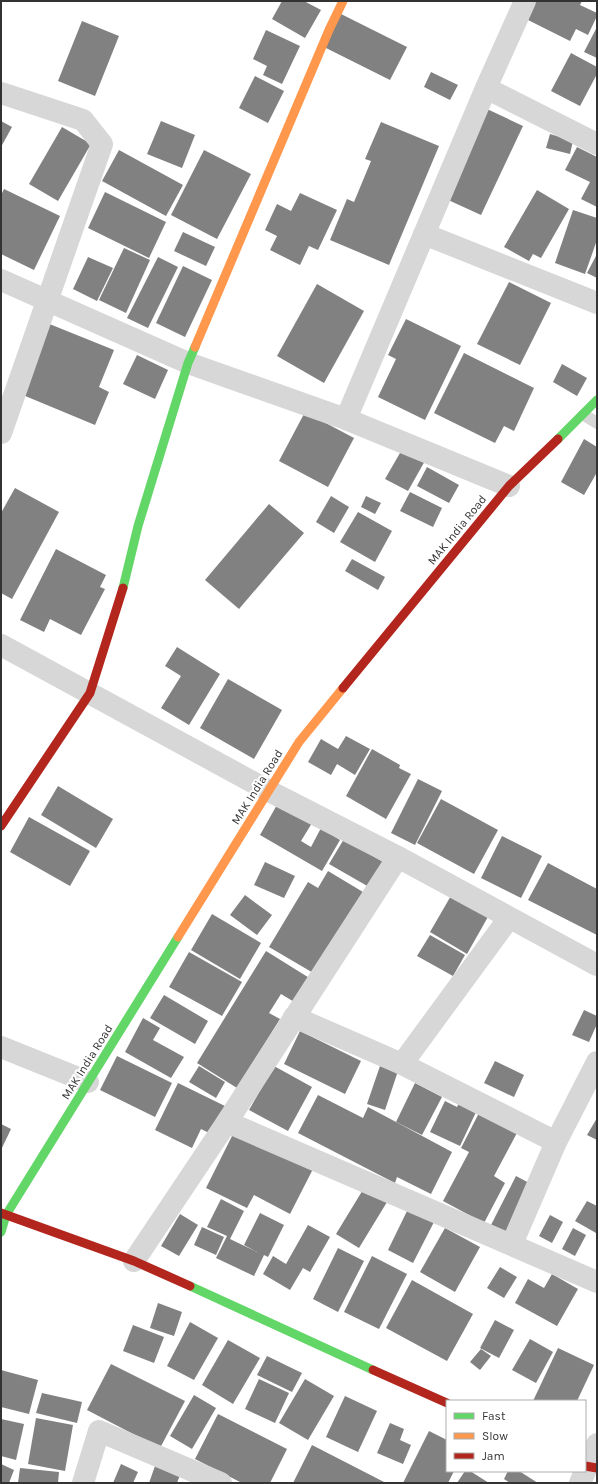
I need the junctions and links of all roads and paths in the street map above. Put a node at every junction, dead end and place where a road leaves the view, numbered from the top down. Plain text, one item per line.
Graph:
1 (343, 1) edge
2 (525, 1) edge
3 (486, 88) junction
4 (1, 93) edge
5 (597, 144) edge
6 (424, 234) junction
7 (1, 280) edge
8 (46, 301) junction
9 (597, 303) edge
10 (188, 363) junction
11 (597, 400) edge
12 (584, 415) junction
13 (346, 419) junction
14 (597, 423) edge
15 (1, 433) edge
16 (509, 486) junction
17 (1, 645) edge
18 (90, 693) junction
19 (269, 791) junction
20 (1, 826) edge
21 (398, 857) junction
22 (509, 918) junction
23 (597, 965) edge
24 (294, 1017) junction
25 (1, 1047) edge
26 (597, 1062) edge
27 (402, 1064) junction
28 (88, 1082) junction
29 (227, 1122) junction
30 (556, 1142) junction
31 (3, 1214) edge
32 (1, 1232) edge
33 (512, 1244) junction
34 (134, 1261) junction
35 (597, 1282) edge
36 (446, 1403) edge
37 (597, 1444) edge
38 (587, 1471) edge
39 (83, 1483) edge
40 (221, 1483) edge

1 - 10 street
2 - 3 street
3 - 5 street
3 - 6 street
4 - 8 street
6 - 9 street
6 - 13 street
7 - 8 street
8 - 10 street
8 - 15 street
10 - 13 street
10 - 18 street
11 - 12 street, MAK India Road
12 - 14 lane
12 - 16 street, MAK India Road
13 - 16 street
16 - 19 street, MAK India Road
17 - 18 street
18 - 19 street
18 - 20 street
19 - 21 street
19 - 28 street, MAK India Road
21 - 22 street
21 - 24 street
22 - 23 street
22 - 27 street
24 - 27 street
24 - 29 street
25 - 28 street
26 - 30 street
27 - 30 street
28 - 31 street, MAK India Road
29 - 33 street
29 - 34 street
30 - 33 street
31 - 32 street, MAK India Road
31 - 34 street
33 - 35 street
34 - 36 street
37 - 38 street
39 - 40 street

